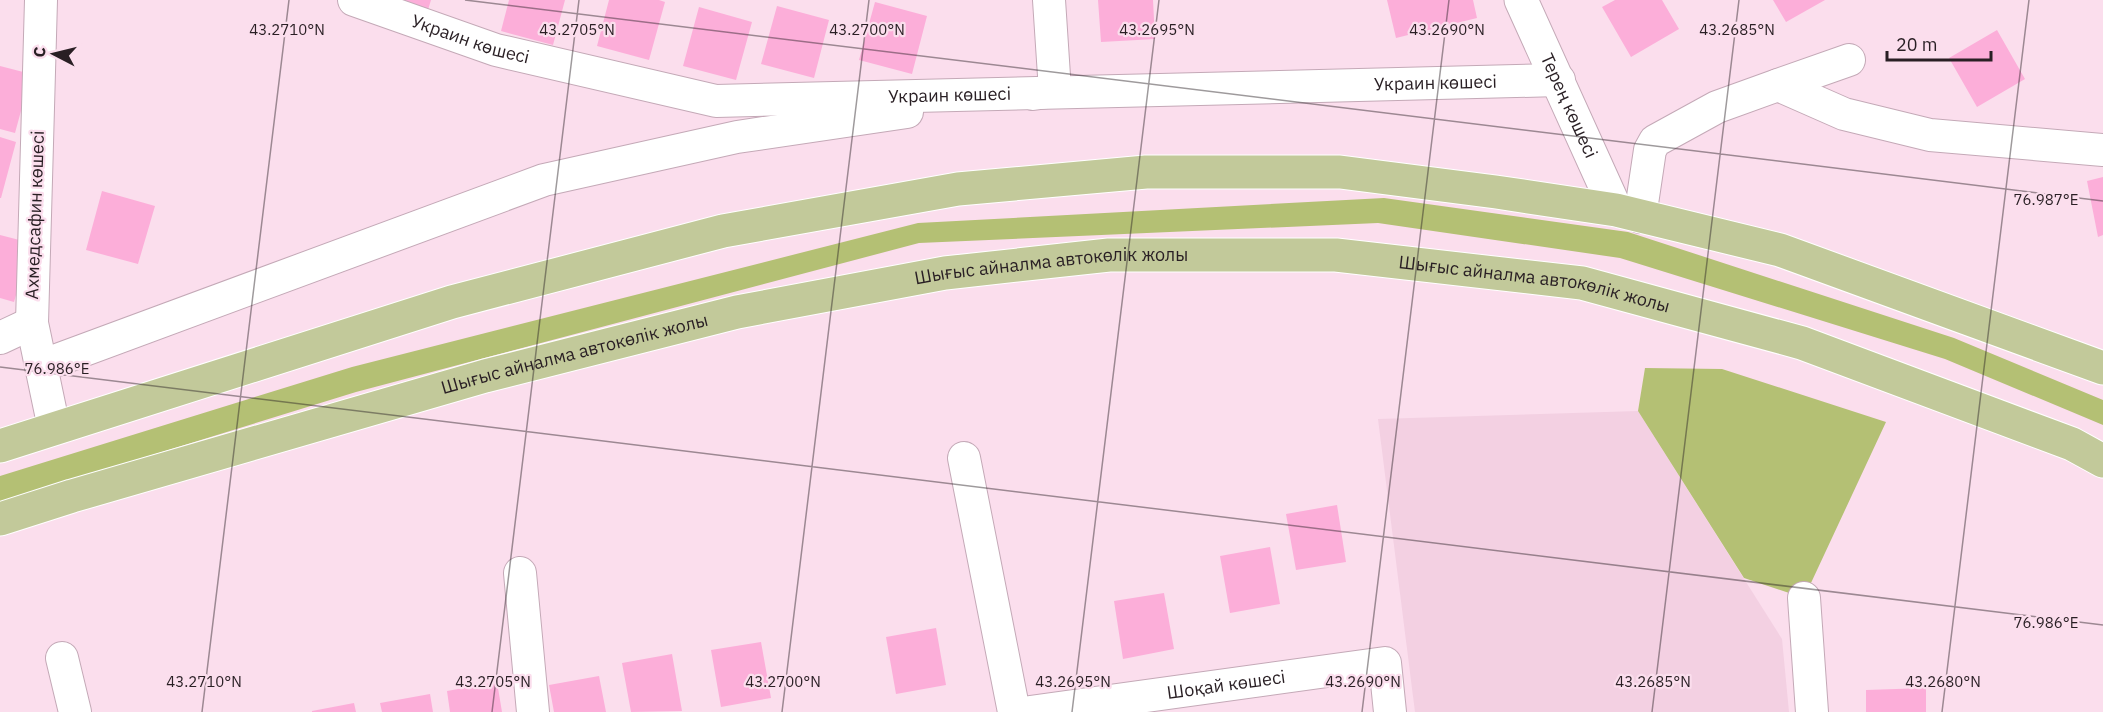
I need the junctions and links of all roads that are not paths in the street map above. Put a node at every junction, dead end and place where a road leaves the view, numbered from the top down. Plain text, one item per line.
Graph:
1 (41, 0) edge
2 (354, 0) edge
3 (1049, 0) edge
4 (1521, 0) edge
5 (1849, 60) dead end
6 (1559, 80) junction
7 (1778, 85) junction
8 (1055, 91) junction
9 (2103, 150) edge
10 (1628, 214) junction
11 (32, 323) junction
12 (0, 338) edge
13 (41, 366) junction
14 (2103, 368) edge
15 (54, 428) junction
16 (0, 446) edge
17 (964, 458) dead end
18 (2103, 461) edge
19 (0, 519) edge
20 (520, 573) dead end
21 (1804, 597) dead end
22 (62, 658) dead end
23 (75, 712) edge
24 (533, 712) edge
25 (1014, 712) edge
26 (1030, 712) edge
27 (1390, 712) edge
28 (1812, 712) edge

1 - 11 street, Ахмедсафин көшесі
2 - 8 street, Украин көшесі
3 - 8 street
4 - 6 street, Терең көшесі
5 - 7 street
6 - 8 street, Украин көшесі
6 - 10 street, Терең көшесі
7 - 9 street
7 - 10 street
8 - 13 street
10 - 14 main road
10 - 15 main road
11 - 12 street
11 - 13 street, Ахмедсафин көшесі
13 - 15 street, Ахмедсафин көшесі
15 - 16 main road
17 - 25 street
18 - 19 main road, Шығыс айналма автокөлік жолы
20 - 24 street
21 - 28 street
22 - 23 street
26 - 27 street, Шоқай көшесі

